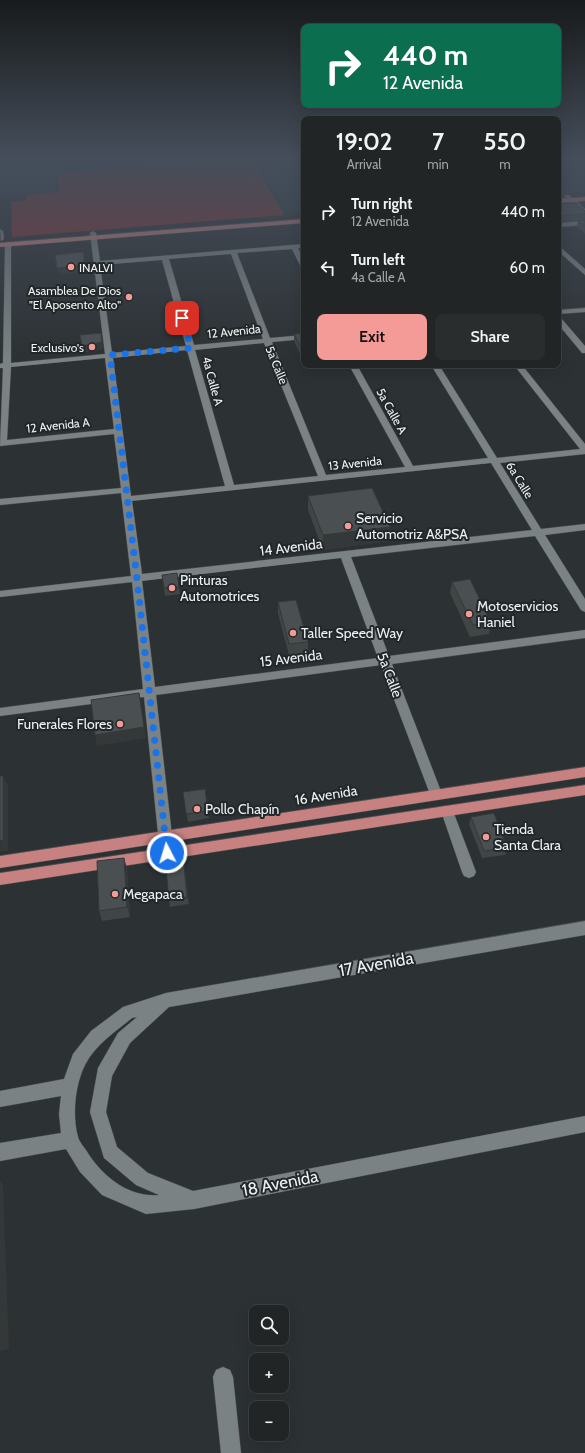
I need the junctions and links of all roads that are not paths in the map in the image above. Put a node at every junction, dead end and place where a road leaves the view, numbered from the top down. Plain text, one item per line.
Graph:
1 (206, 225) edge
2 (247, 225) edge
3 (0, 231) edge
4 (93, 235) junction
5 (0, 241) edge
6 (8, 244) junction
7 (301, 246) edge
8 (294, 247) junction
9 (561, 250) edge
10 (234, 252) junction
11 (165, 257) junction
12 (301, 261) edge
13 (96, 263) junction
14 (585, 273) edge
15 (585, 310) edge
16 (561, 312) edge
17 (561, 323) edge
18 (301, 337) edge
19 (267, 340) junction
20 (191, 348) junction
21 (585, 351) edge
22 (110, 355) junction
23 (4, 365) edge
24 (355, 368) edge
25 (437, 368) edge
26 (520, 368) edge
27 (118, 431) junction
28 (1, 443) edge
29 (585, 450) edge
30 (494, 460) junction
31 (410, 469) junction
32 (323, 478) junction
33 (230, 488) junction
34 (127, 495) junction
35 (0, 502) edge
36 (585, 528) edge
37 (539, 533) junction
38 (345, 555) junction
39 (137, 579) junction
40 (0, 594) edge
41 (585, 608) edge
42 (585, 634) edge
43 (384, 661) junction
44 (149, 692) junction
45 (0, 712) edge
46 (585, 772) edge
47 (585, 790) edge
48 (436, 794) junction
49 (447, 811) junction
50 (166, 836) junction
51 (167, 853) junction
52 (0, 862) edge
53 (469, 872) dead end
54 (0, 879) edge
55 (585, 928) edge
56 (166, 1000) junction
57 (70, 1086) junction
58 (0, 1099) edge
59 (585, 1124) edge
60 (70, 1140) junction
61 (0, 1152) edge
62 (194, 1200) junction
63 (223, 1377) dead end
64 (231, 1453) edge

1 - 4 main road
2 - 4 main road
3 - 5 street
4 - 5 main road
4 - 6 main road
4 - 13 street
5 - 6 main road
6 - 23 street
7 - 8 street
8 - 10 street
8 - 12 street
9 - 14 street
10 - 11 street
10 - 19 street, 5a Calle
11 - 13 street
11 - 20 street, 4a Calle A
13 - 22 street
15 - 16 street
17 - 21 street
18 - 19 street, 12 Avenida
19 - 20 street, 12 Avenida
19 - 32 street, 5a Calle
20 - 22 street, 12 Avenida
20 - 33 street, 4a Calle A
22 - 23 street, 12 Avenida
22 - 27 street
23 - 28 street
24 - 31 street, 5a Calle A
25 - 30 street, 6a Calle
26 - 29 street
27 - 28 street, 12 Avenida A
27 - 34 street
29 - 30 street, 13 Avenida
30 - 31 street, 13 Avenida
30 - 37 street, 6a Calle
31 - 32 street, 13 Avenida
32 - 33 street, 13 Avenida
33 - 34 street, 13 Avenida
34 - 35 street, 13 Avenida
34 - 39 street
36 - 37 street, 14 Avenida
37 - 38 street, 14 Avenida
37 - 41 street, 6a Calle
38 - 39 street, 14 Avenida
38 - 43 street, 5a Calle
39 - 40 street, 14 Avenida
39 - 44 street
42 - 43 street, 15 Avenida
43 - 44 street, 15 Avenida
43 - 48 street, 5a Calle
44 - 45 street, 15 Avenida
44 - 50 street
46 - 48 main road, 16 Avenida
47 - 49 main road
48 - 50 main road, 16 Avenida
49 - 51 main road
49 - 53 street
50 - 51 street
50 - 52 main road, 16 Avenida
51 - 54 main road
55 - 56 street, 17 Avenida
56 - 57 street, 17 Avenida
56 - 62 street
57 - 58 street
57 - 60 street, 17 Avenida
59 - 62 street, 18 Avenida
60 - 61 street
60 - 62 street, 18 Avenida
63 - 64 street

